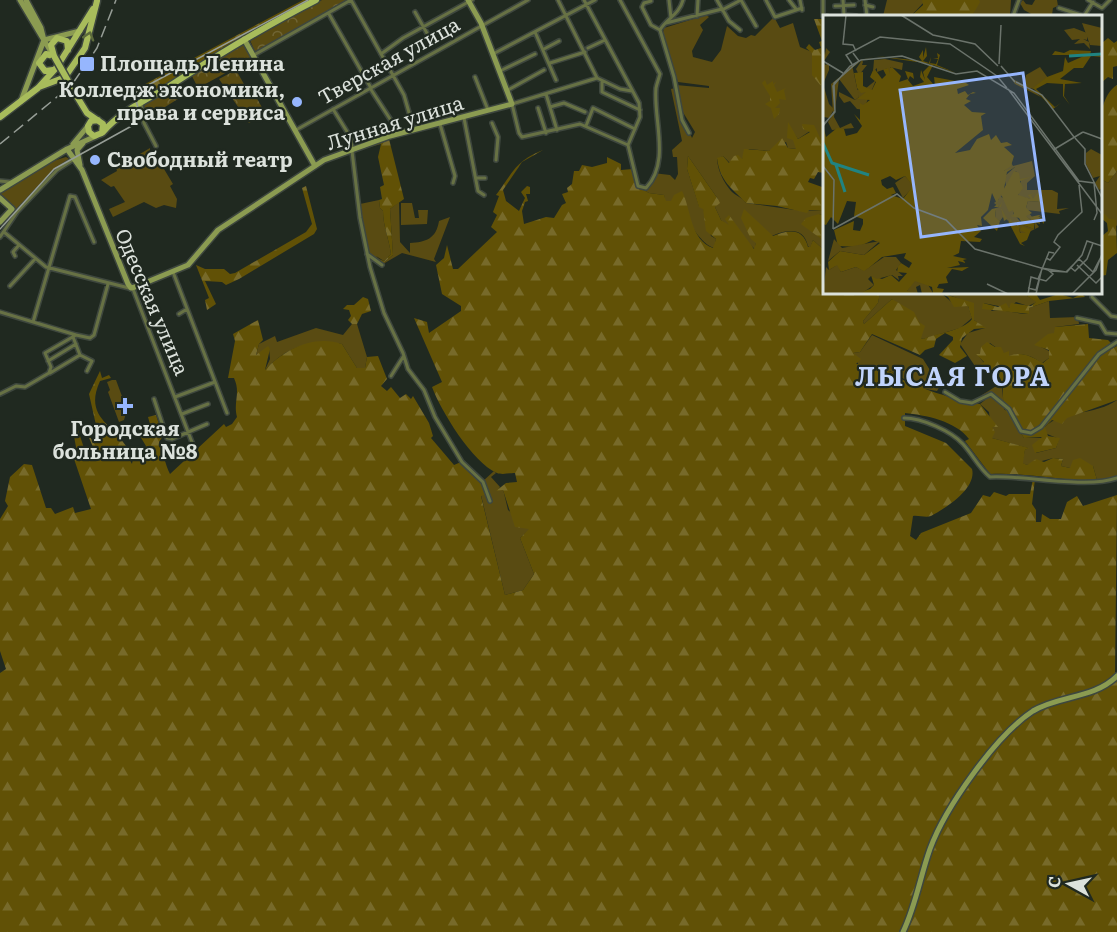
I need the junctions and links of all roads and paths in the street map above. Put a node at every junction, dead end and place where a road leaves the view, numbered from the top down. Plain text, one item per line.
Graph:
1 (20, 0) edge
2 (26, 0) edge
3 (314, 0) edge
4 (351, 0) edge
5 (528, 0) edge
6 (558, 0) edge
7 (584, 0) edge
8 (595, 0) edge
9 (620, 0) edge
10 (669, 0) edge
11 (682, 0) edge
12 (698, 0) edge
13 (717, 0) edge
14 (741, 0) edge
15 (766, 0) edge
16 (789, 0) edge
17 (800, 0) edge
18 (823, 0) edge
19 (843, 0) edge
20 (1019, 0) edge
21 (1110, 0) edge
22 (97, 1) edge
23 (469, 1) edge
24 (651, 1) edge
25 (1091, 1) edge
26 (865, 2) edge
27 (586, 5) junction
28 (854, 5) dead end
29 (835, 6) dead end
30 (843, 6) junction
31 (873, 7) dead end
32 (1059, 8) dead end
33 (722, 9) junction
34 (796, 9) junction
35 (415, 12) dead end
36 (328, 13) junction
37 (566, 15) junction
38 (825, 15) edge
39 (844, 15) edge
40 (1013, 15) edge
41 (1081, 15) edge
42 (1084, 15) edge
43 (91, 16) junction
44 (697, 16) junction
45 (671, 18) junction
46 (666, 23) junction
47 (482, 26) junction
48 (756, 26) dead end
49 (423, 27) junction
50 (39, 30) junction
51 (660, 30) junction
52 (740, 30) dead end
53 (80, 31) junction
54 (535, 32) junction
55 (244, 39) junction
56 (44, 40) junction
57 (605, 40) junction
58 (560, 41) dead end
59 (432, 42) dead end
60 (544, 49) junction
61 (586, 50) junction
62 (68, 51) junction
63 (381, 54) junction
64 (493, 54) junction
65 (536, 54) dead end
66 (254, 55) junction
67 (54, 56) junction
68 (550, 63) junction
69 (57, 66) junction
70 (73, 67) junction
71 (543, 70) dead end
72 (500, 71) junction
73 (393, 75) junction
74 (475, 77) dead end
75 (63, 78) junction
76 (597, 78) junction
77 (556, 80) dead end
78 (602, 81) junction
79 (38, 88) junction
80 (370, 88) junction
81 (508, 90) junction
82 (632, 91) junction
83 (546, 94) junction
84 (21, 100) junction
85 (141, 103) junction
86 (512, 104) junction
87 (550, 107) junction
88 (538, 108) dead end
89 (333, 109) junction
90 (489, 110) junction
91 (640, 110) junction
92 (585, 112) dead end
93 (87, 113) junction
94 (0, 117) edge
95 (464, 117) junction
96 (115, 119) junction
97 (98, 120) junction
98 (392, 122) dead end
99 (492, 123) dead end
100 (440, 124) junction
101 (586, 126) junction
102 (87, 128) junction
103 (635, 129) junction
104 (296, 130) junction
105 (414, 130) junction
106 (557, 130) junction
107 (103, 132) junction
108 (546, 133) junction
109 (689, 133) dead end
110 (94, 137) junction
111 (84, 141) junction
112 (628, 145) junction
113 (156, 146) dead end
114 (352, 148) junction
115 (67, 149) junction
116 (74, 159) junction
117 (496, 159) dead end
118 (80, 165) junction
119 (315, 166) junction
120 (477, 178) junction
121 (485, 178) dead end
122 (0, 181) edge
123 (11, 183) junction
124 (453, 183) dead end
125 (0, 190) edge
126 (484, 195) dead end
127 (0, 198) edge
128 (14, 211) junction
129 (0, 222) edge
130 (4, 232) junction
131 (0, 237) edge
132 (94, 242) dead end
133 (19, 245) junction
134 (367, 254) junction
135 (15, 256) dead end
136 (35, 259) junction
137 (382, 265) dead end
138 (48, 268) junction
139 (173, 272) junction
140 (108, 284) junction
141 (10, 286) dead end
142 (131, 288) junction
143 (1092, 297) dead end
144 (187, 309) junction
145 (0, 312) edge
146 (179, 314) dead end
147 (1117, 317) edge
148 (1077, 318) dead end
149 (33, 322) junction
150 (1117, 334) edge
151 (74, 336) junction
152 (1117, 342) edge
153 (76, 344) junction
154 (80, 355) junction
155 (404, 355) junction
156 (48, 361) junction
157 (87, 371) dead end
158 (49, 373) junction
159 (391, 376) dead end
160 (215, 382) junction
161 (945, 392) dead end
162 (0, 394) edge
163 (175, 397) junction
164 (154, 399) dead end
165 (208, 404) dead end
166 (227, 413) dead end
167 (182, 414) junction
168 (904, 418) dead end
169 (207, 424) dead end
170 (189, 431) junction
171 (195, 450) dead end
172 (1117, 478) edge
173 (490, 501) dead end
174 (1117, 676) edge
175 (903, 932) edge

1 - 50 street
2 - 50 street
3 - 55 main road
4 - 36 street
4 - 63 street
5 - 47 street, Тверская улица
6 - 37 street
7 - 27 street
8 - 27 street
9 - 112 street
10 - 45 street
11 - 45 street
12 - 44 street
13 - 33 street
14 - 33 street
14 - 48 street
15 - 34 street
16 - 34 street
17 - 34 street
18 - 38 street
19 - 30 street
20 - 40 street
21 - 25 street
22 - 43 main road
23 - 47 street
23 - 49 street
24 - 51 street
25 - 42 street
26 - 31 street
27 - 37 street
27 - 57 street
28 - 30 street
29 - 30 street
30 - 39 street
32 - 41 street
33 - 44 street
33 - 52 street
35 - 49 street
36 - 66 street
36 - 80 street
37 - 54 street
37 - 61 street
43 - 53 main road
70 -> 43 main road
44 - 46 street
45 - 46 street
46 - 51 street
47 - 64 street
47 - 73 street, Тверская улица
49 - 59 street
49 - 63 street
50 - 56 street
51 - 109 street
53 - 56 street
53 - 62 main road
54 - 60 street
54 - 64 street
55 - 66 street
55 - 85 main road
56 - 67 street
56 - 84 street
57 - 61 street
57 - 82 street
58 - 60 street
60 - 68 street
61 - 68 street
61 - 76 street
62 - 67 main road
62 - 69 main road
63 - 73 street
64 - 72 street
65 - 72 street
66 - 104 street
67 - 69 main road
67 - 93 main road, bridge
68 - 77 street
69 - 70 main road
69 - 75 main road
69 - 79 main road
70 - 75 main road
71 - 81 street
72 - 81 street
73 - 80 street, Тверская улица
73 - 105 street
74 - 90 street
75 - 79 main road
76 - 78 street
76 - 83 street, Лунная улица
78 - 82 street
78 - 91 street
79 - 84 main road
80 - 89 street, Тверская улица
80 - 98 street
81 - 86 street
82 - 91 street
83 - 86 street, Лунная улица
83 - 87 street
84 - 94 main road
85 - 96 main road
85 - 113 street
86 - 90 street, Лунная улица
86 - 108 street
87 - 92 street
87 - 106 street
88 - 108 street
89 - 104 street, Тверская улица
89 - 114 street
90 - 95 street, Лунная улица
91 - 103 street
93 - 97 main road
93 - 102 main road
95 - 100 street, Лунная улица
95 - 120 street
96 - 97 main road
96 - 107 main road
97 - 102 main road
97 - 107 main road
99 - 117 street
100 - 105 street, Лунная улица
100 - 124 street
101 - 103 street
101 - 106 street
101 - 112 street
102 - 110 main road
102 - 115 street
103 - 112 street
104 - 119 street
105 - 114 street, Лунная улица
106 - 108 street
107 - 110 main road
110 - 111 street
111 - 115 street
111 - 118 street
114 - 119 street, Лунная улица
114 - 134 street
115 - 116 street
115 - 123 street
116 - 118 street
116 - 128 street
118 - 142 street, Одесская улица
119 - 139 street, Лунная улица
120 - 121 street
120 - 126 street
122 - 123 street
123 - 125 street
127 - 128 street
128 - 129 street
128 - 130 street
130 - 131 street
130 - 133 street
132 - 138 street
133 - 135 street
133 - 136 street
134 - 137 street
134 - 155 street
136 - 138 street
136 - 141 street
138 - 140 street
138 - 149 street
139 - 142 street, Лунная улица
139 - 144 street
140 - 142 street
140 - 151 street
142 - 163 street, Одесская улица
143 - 147 street
144 - 146 street
144 - 160 street
145 - 149 street
148 - 150 street
149 - 151 street
151 - 153 street
151 - 156 street
152 - 161 street
153 - 154 street
153 - 156 street
154 - 157 street
154 - 158 street
155 - 159 street
155 - 173 street
156 - 158 street
158 - 162 street
160 - 163 street
160 - 166 street
163 - 167 street, Одесская улица
164 - 170 street
165 - 167 street
167 - 170 street, Одесская улица
168 - 172 street
169 - 170 street
170 - 171 street, Одесская улица
174 - 175 street

